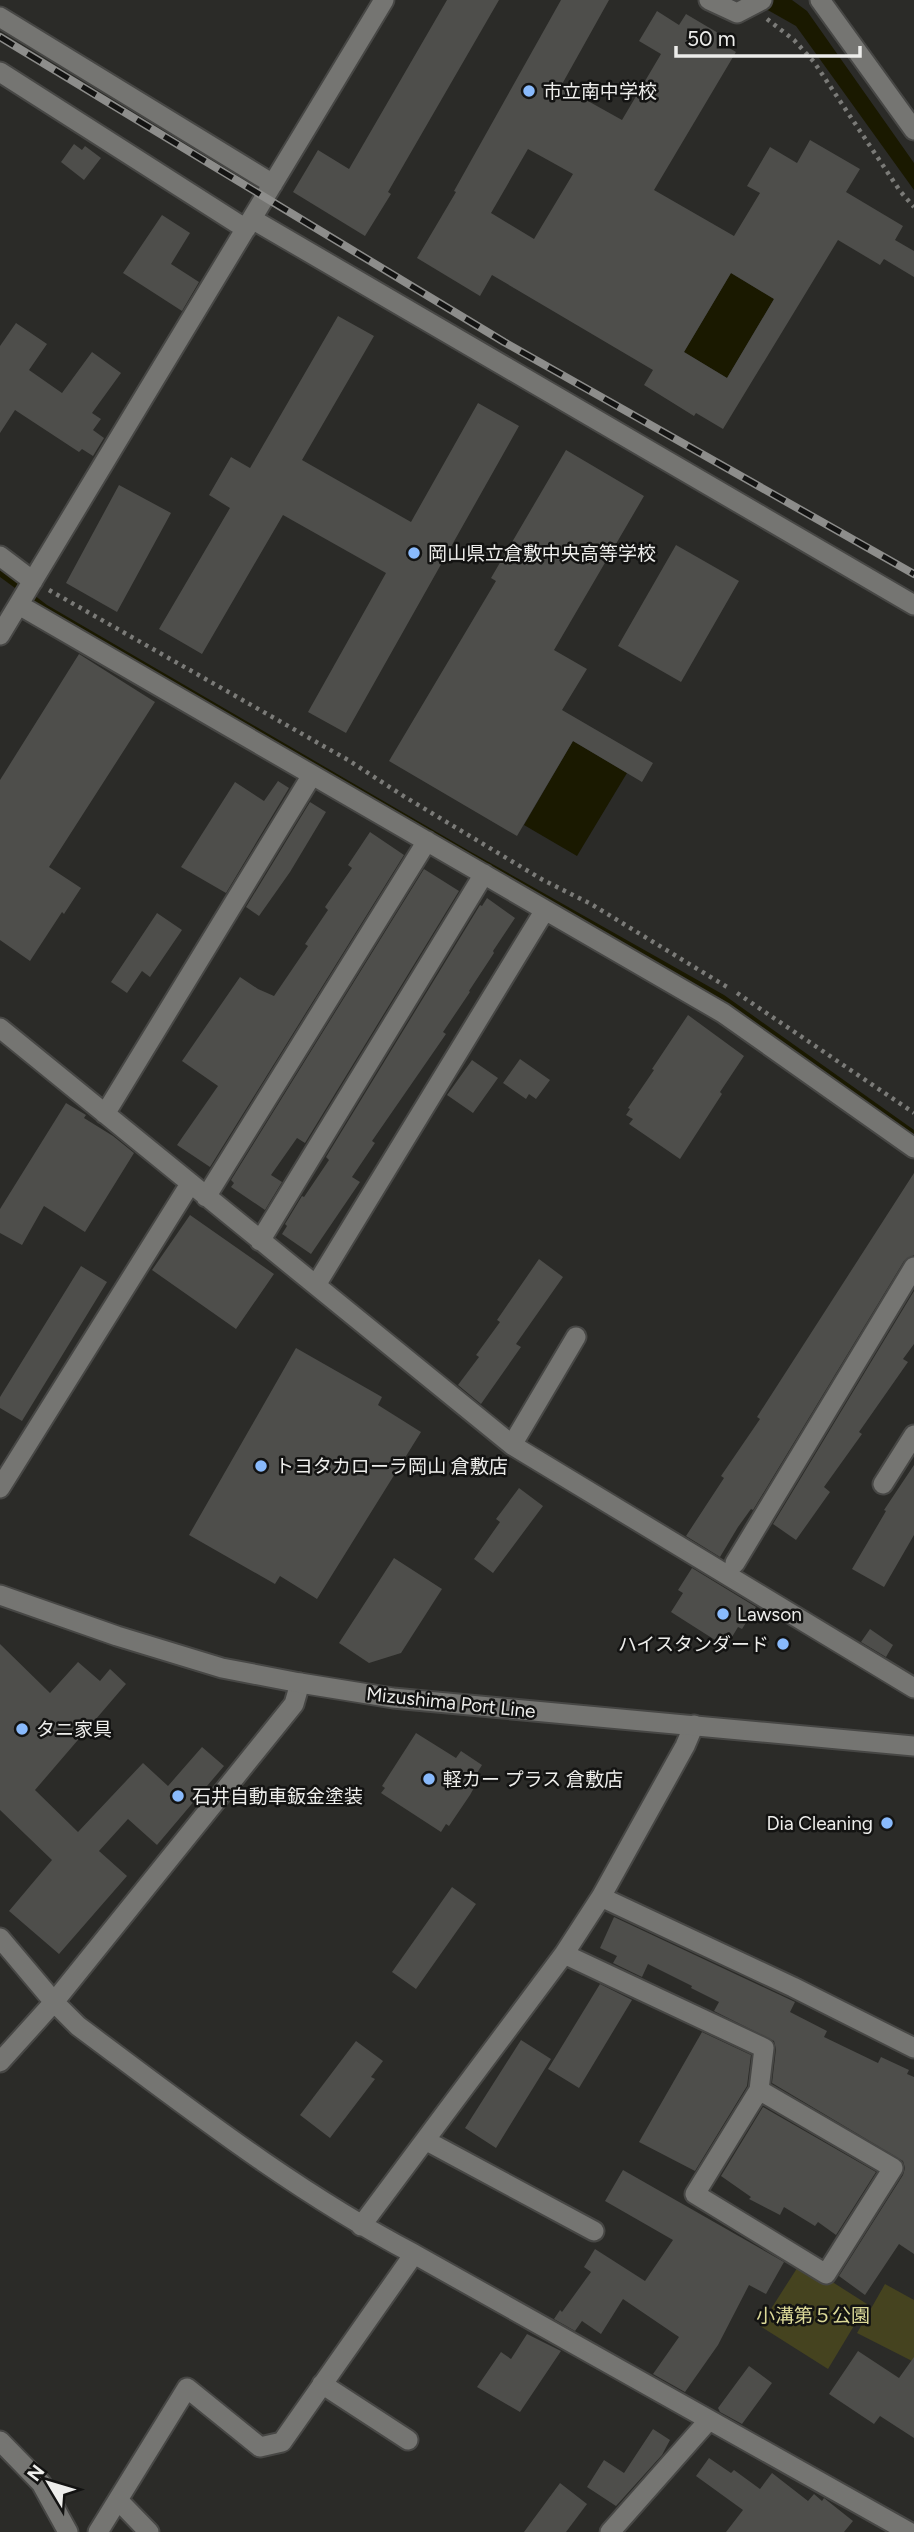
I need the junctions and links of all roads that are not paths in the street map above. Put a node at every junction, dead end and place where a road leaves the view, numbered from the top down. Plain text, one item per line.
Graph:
1 (384, 0) edge
2 (709, 0) edge
3 (820, 0) edge
4 (753, 5) edge
5 (0, 18) edge
6 (0, 72) edge
7 (914, 130) edge
8 (273, 184) junction
9 (249, 224) junction
10 (0, 556) edge
11 (26, 592) junction
12 (914, 605) edge
13 (0, 635) edge
14 (312, 775) junction
15 (427, 841) junction
16 (484, 874) junction
17 (545, 910) junction
18 (0, 1028) edge
19 (105, 1114) junction
20 (914, 1148) edge
21 (190, 1184) junction
22 (206, 1197) junction
23 (261, 1241) junction
24 (914, 1267) edge
25 (316, 1286) junction
26 (576, 1337) dead end
27 (914, 1435) edge
28 (512, 1445) junction
29 (883, 1484) dead end
30 (0, 1488) edge
31 (735, 1563) dead end
32 (0, 1595) edge
33 (300, 1684) junction
34 (914, 1688) edge
35 (694, 1725) junction
36 (914, 1746) edge
37 (601, 1897) junction
38 (0, 1938) edge
39 (564, 1954) junction
40 (54, 2002) junction
41 (914, 2048) edge
42 (0, 2062) edge
43 (758, 2090) junction
44 (425, 2140) junction
45 (361, 2226) junction
46 (594, 2231) dead end
47 (414, 2254) junction
48 (322, 2384) junction
49 (709, 2420) junction
50 (0, 2441) edge
51 (408, 2441) dead end
52 (118, 2500) junction
53 (68, 2532) edge
54 (98, 2532) edge
55 (149, 2532) edge
56 (610, 2532) edge
57 (909, 2532) edge

1 - 8 street
2 - 4 street
3 - 7 street
5 - 8 street
6 - 9 street
8 - 9 street
9 - 11 street
9 - 12 street
10 - 11 street
11 - 13 street
11 - 14 street
14 - 15 street
14 - 19 street
15 - 16 street
15 - 22 street
16 - 17 street
16 - 23 street
17 - 20 street
17 - 25 street
18 - 19 street
19 - 21 street
21 - 22 street
21 - 30 street
22 - 23 street
23 - 25 street
24 - 31 street
25 - 28 street
26 - 28 street
27 - 29 street
28 - 34 street
32 - 33 street, Mizushima Port Line
33 - 35 street, Mizushima Port Line
33 - 40 street
35 - 36 street, Mizushima Port Line
35 - 37 street
37 - 39 street
37 - 41 street
38 - 40 street
39 - 43 street
39 - 44 street
40 - 42 street
40 - 45 street
43 - 43 street
44 - 45 street
44 - 46 street
45 - 47 street
47 - 48 street
47 - 49 street
48 - 51 street
48 - 52 street
49 - 56 street
49 - 57 street
50 - 53 street
52 - 54 street
52 - 55 street

